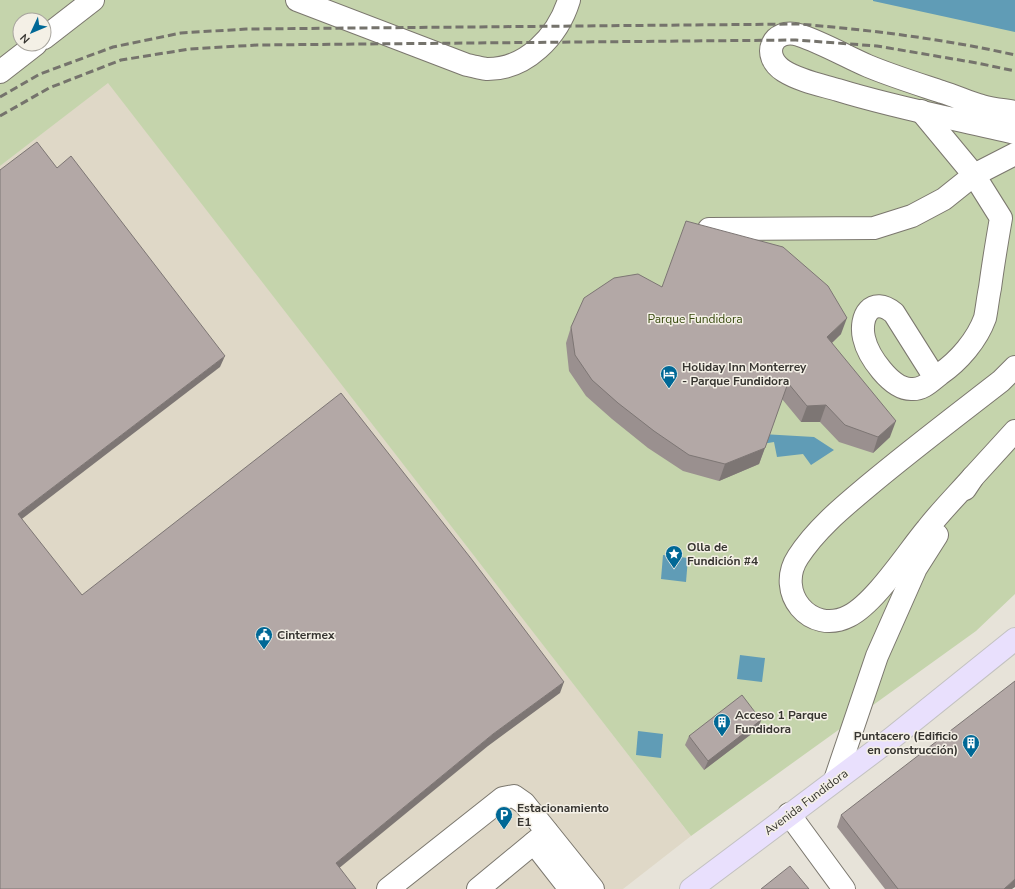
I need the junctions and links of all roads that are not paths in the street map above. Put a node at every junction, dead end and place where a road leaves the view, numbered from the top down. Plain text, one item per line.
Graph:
1 (94, 0) edge
2 (297, 0) edge
3 (569, 0) edge
4 (52, 32) edge
5 (26, 52) edge
6 (0, 72) edge
7 (921, 111) junction
8 (1015, 112) edge
9 (1015, 133) edge
10 (1015, 154) edge
11 (974, 175) junction
12 (1008, 218) edge
13 (709, 229) edge
14 (1015, 367) edge
15 (935, 378) dead end
16 (1015, 431) edge
17 (973, 477) junction
18 (1015, 639) edge
19 (835, 780) junction
20 (789, 814) junction
21 (535, 841) junction
22 (388, 889) edge
23 (478, 889) edge
24 (552, 889) edge
25 (570, 889) edge
26 (593, 889) edge
27 (691, 889) edge
28 (844, 889) edge

1 - 4 street
2 - 3 street
5 - 6 street
7 - 8 street
7 - 9 street
7 - 11 street
10 - 11 street
11 - 12 street
11 - 13 street
12 - 15 street
14 - 17 street
16 - 17 street
17 - 19 street
18 - 19 main road, Avenida Fundidora
19 - 20 main road, Avenida Fundidora
20 - 27 main road, Avenida Fundidora
20 - 28 street
21 - 22 street
21 - 23 street
21 - 24 street
21 - 25 street
21 - 26 street

